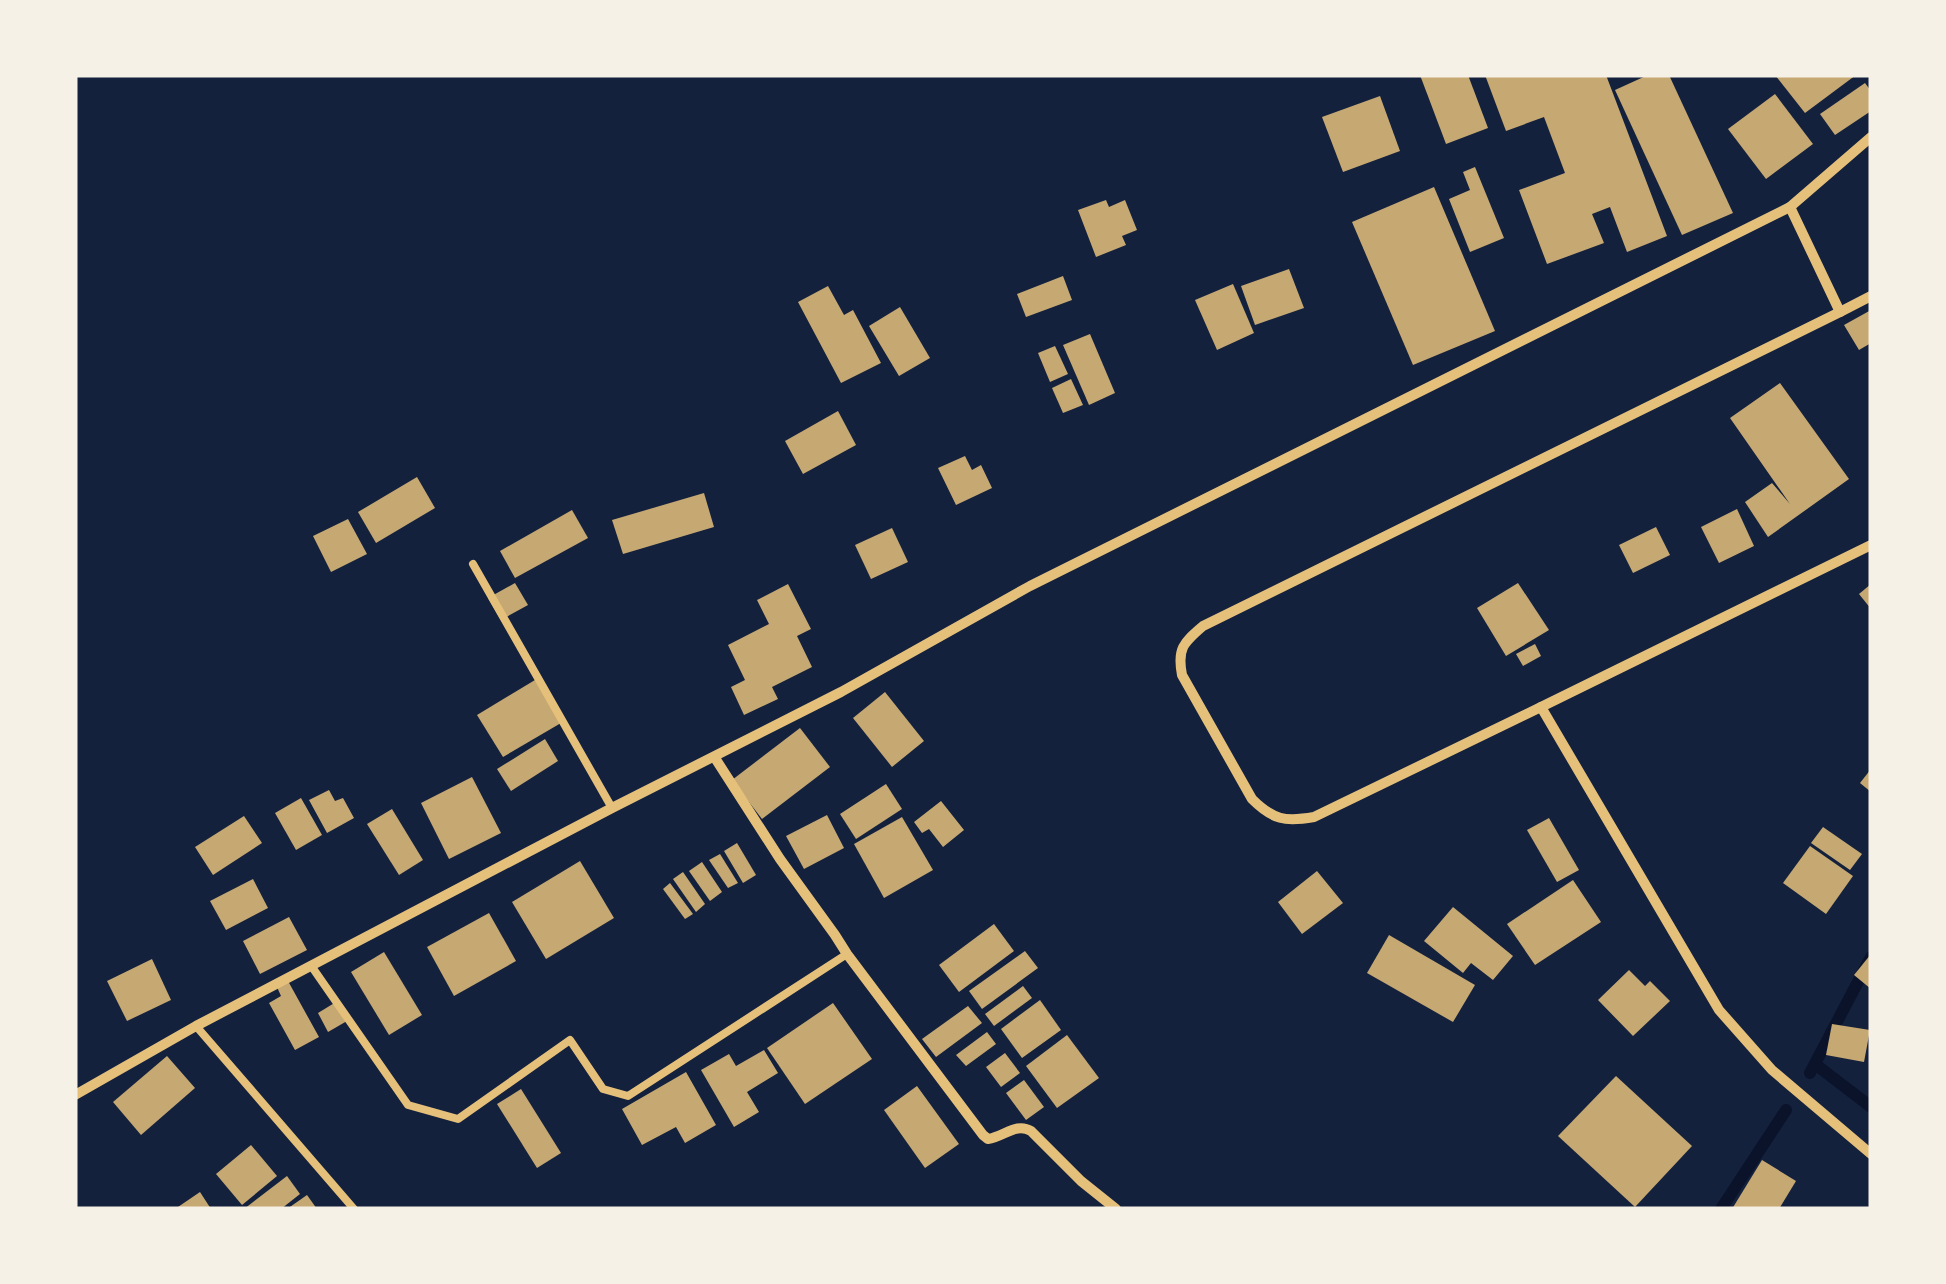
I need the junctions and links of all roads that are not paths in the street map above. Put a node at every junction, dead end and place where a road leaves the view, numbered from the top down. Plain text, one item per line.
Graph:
1 (1871, 137) edge
2 (1790, 208) junction
3 (1871, 296) edge
4 (1840, 312) junction
5 (1871, 545) edge
6 (473, 564) dead end
7 (1541, 707) junction
8 (715, 758) junction
9 (612, 808) junction
10 (847, 954) junction
11 (312, 967) junction
12 (196, 1026) junction
13 (75, 1095) edge
14 (1871, 1154) edge
15 (354, 1209) edge
16 (1116, 1209) edge

1 - 2 street
2 - 4 street
2 - 8 street
3 - 4 street
4 - 7 street
5 - 7 street
6 - 9 lane
7 - 14 street
8 - 9 street
8 - 10 street
9 - 11 street
10 - 11 lane
10 - 16 street
11 - 12 street
12 - 13 street
12 - 15 lane

